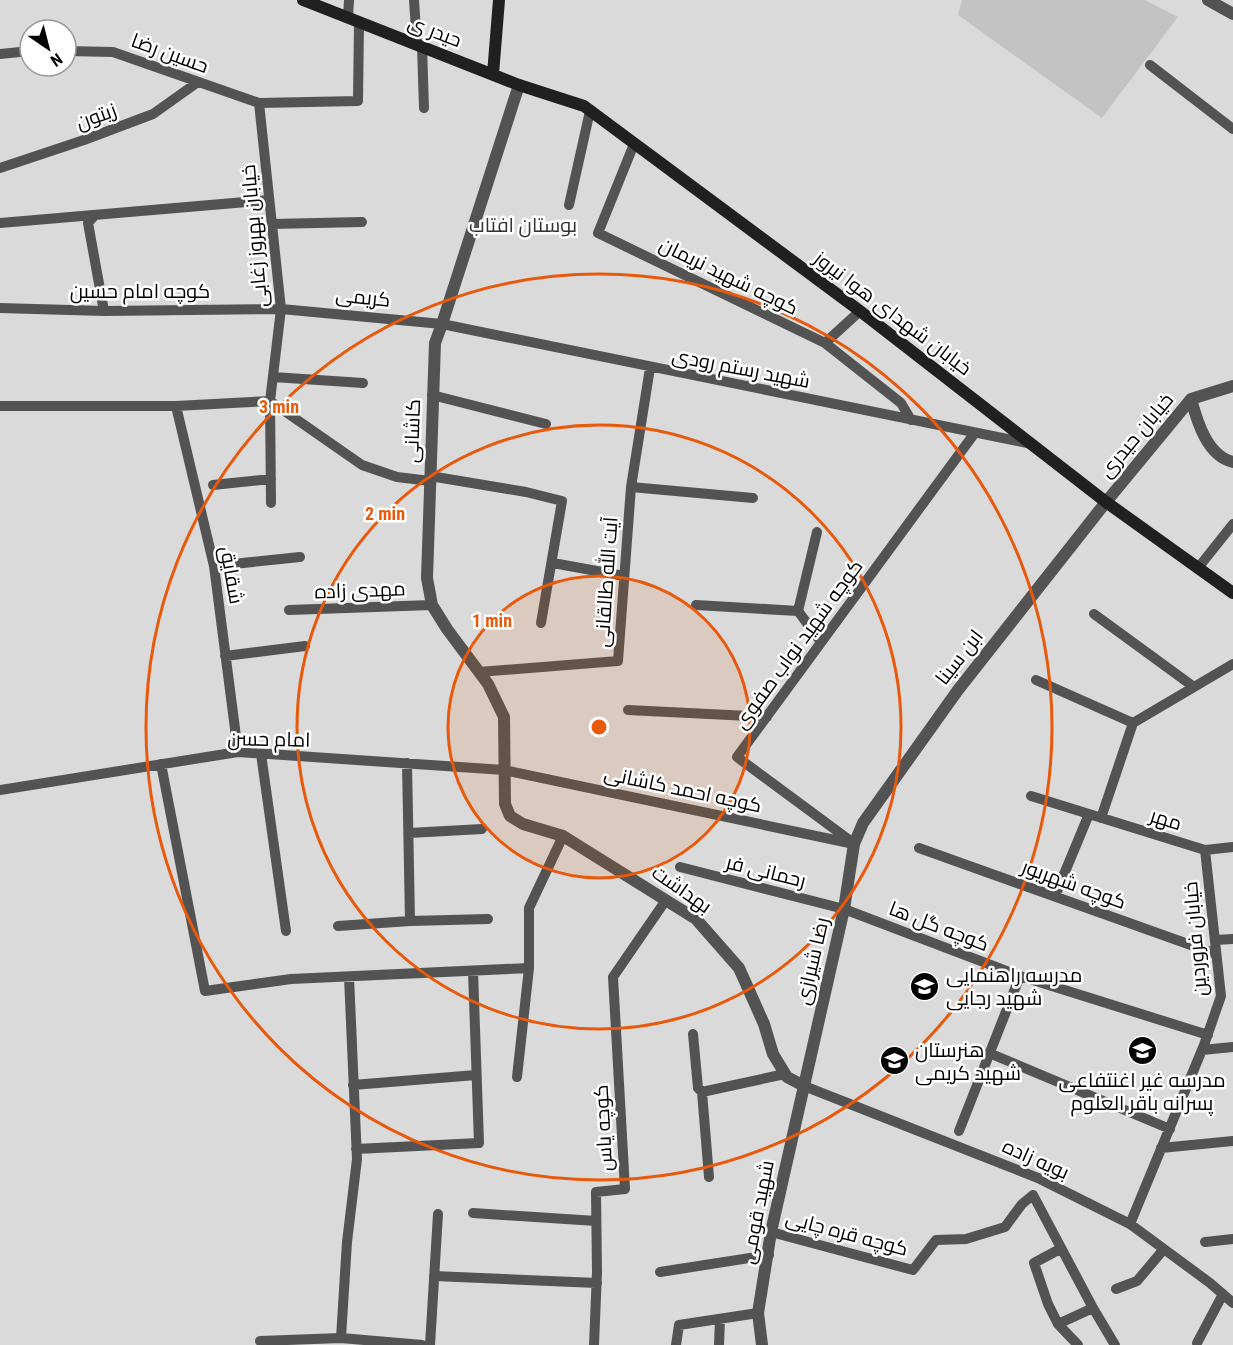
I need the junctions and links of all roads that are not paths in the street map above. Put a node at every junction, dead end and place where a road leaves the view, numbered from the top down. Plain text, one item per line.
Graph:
1 (303, 0) edge
2 (350, 0) edge
3 (414, 0) edge
4 (500, 0) edge
5 (1208, 0) edge
6 (1233, 14) edge
7 (354, 20) junction
8 (420, 45) junction
9 (78, 51) edge
10 (18, 52) edge
11 (0, 54) edge
12 (1150, 65) dead end
13 (493, 74) junction
14 (198, 82) junction
15 (519, 85) junction
16 (259, 103) junction
17 (424, 108) dead end
18 (590, 111) junction
19 (1233, 129) edge
20 (634, 144) junction
21 (0, 168) edge
22 (269, 200) junction
23 (569, 205) dead end
24 (95, 215) junction
25 (362, 222) dead end
26 (0, 223) edge
27 (272, 224) junction
28 (0, 308) edge
29 (280, 309) junction
30 (860, 310) junction
31 (104, 311) junction
32 (442, 324) junction
33 (825, 343) junction
34 (650, 368) junction
35 (273, 378) junction
36 (363, 383) dead end
37 (1233, 387) edge
38 (432, 395) junction
39 (1191, 399) junction
40 (270, 401) junction
41 (0, 406) edge
42 (176, 406) junction
43 (911, 420) junction
44 (546, 424) dead end
45 (974, 434) junction
46 (1032, 444) junction
47 (1233, 462) edge
48 (430, 478) junction
49 (271, 479) junction
50 (213, 485) dead end
51 (631, 487) junction
52 (753, 498) dead end
53 (271, 502) dead end
54 (1106, 502) junction
55 (1233, 524) edge
56 (817, 532) dead end
57 (300, 557) dead end
58 (553, 563) junction
59 (214, 566) junction
60 (1198, 568) junction
61 (624, 576) junction
62 (1233, 593) edge
63 (432, 605) junction
64 (696, 605) dead end
65 (289, 610) dead end
66 (798, 611) junction
67 (1094, 614) dead end
68 (542, 623) dead end
69 (821, 642) junction
70 (305, 646) dead end
71 (225, 656) junction
72 (1233, 664) edge
73 (479, 672) junction
74 (1036, 680) dead end
75 (1194, 687) junction
76 (628, 710) dead end
77 (767, 717) junction
78 (1133, 723) junction
79 (238, 752) junction
80 (261, 754) junction
81 (407, 763) junction
82 (161, 764) junction
83 (504, 770) junction
84 (0, 790) edge
85 (1031, 796) dead end
86 (1089, 814) junction
87 (1101, 818) junction
88 (482, 830) dead end
89 (409, 833) junction
90 (563, 836) junction
91 (854, 844) junction
92 (919, 848) dead end
93 (1233, 848) edge
94 (1205, 850) junction
95 (680, 867) dead end
96 (1055, 896) junction
97 (666, 900) junction
98 (844, 909) junction
99 (488, 919) dead end
100 (410, 921) junction
101 (338, 926) dead end
102 (286, 931) dead end
103 (1233, 939) edge
104 (1215, 940) junction
105 (1216, 954) junction
106 (529, 968) junction
107 (473, 970) junction
108 (349, 976) junction
109 (1020, 976) junction
110 (693, 1034) dead end
111 (1208, 1035) junction
112 (1233, 1047) edge
113 (1202, 1050) junction
114 (989, 1053) junction
115 (785, 1074) junction
116 (477, 1075) junction
117 (517, 1077) dead end
118 (353, 1085) junction
119 (804, 1086) junction
120 (702, 1092) junction
121 (1170, 1129) junction
122 (959, 1131) dead end
123 (1233, 1141) edge
124 (1161, 1148) junction
125 (356, 1149) junction
126 (709, 1177) dead end
127 (1038, 1178) junction
128 (1033, 1196) junction
129 (472, 1213) dead end
130 (438, 1214) dead end
131 (596, 1221) junction
132 (1130, 1224) junction
133 (771, 1232) junction
134 (1233, 1239) edge
135 (1205, 1242) dead end
136 (1060, 1249) junction
137 (1164, 1249) junction
138 (769, 1255) junction
139 (660, 1272) dead end
140 (434, 1276) junction
141 (597, 1283) junction
142 (1116, 1289) dead end
143 (1223, 1294) junction
144 (1233, 1304) edge
145 (1093, 1308) junction
146 (758, 1313) junction
147 (720, 1319) junction
148 (1058, 1324) junction
149 (340, 1338) junction
150 (260, 1341) dead end
151 (1197, 1343) dead end
152 (382, 1344) edge
153 (422, 1345) edge
154 (430, 1345) edge
155 (594, 1345) edge
156 (676, 1345) edge
157 (719, 1345) edge
158 (762, 1345) edge
159 (1078, 1345) edge
160 (1115, 1345) edge

1 - 7 main road, حیدر ی
2 - 7 street
3 - 8 street
4 - 13 main road
5 - 6 street
7 - 8 main road, حیدر ی
7 - 16 street
8 - 13 main road, حیدر ی
8 - 17 street
9 - 14 street, حسین رضا
10 - 11 street
12 - 19 street
13 - 15 main road, حیدر ی
14 - 16 street, حسین رضا
14 - 21 street, زیتون
15 - 18 main road, خیابان شهدای هوا نیروز
15 - 32 street, کاشانی
16 - 22 street, خیابان بهروز زغابی
18 - 20 main road, خیابان شهدای هوا نیروز
18 - 23 street
20 - 30 main road, خیابان شهدای هوا نیروز
20 - 33 street, کوچه شهید نریمان
22 - 24 street
22 - 27 street, خیابان بهروز زغابی
24 - 26 street
24 - 31 street
25 - 27 street
27 - 29 street, خیابان بهروز زغابی
28 - 31 street, کوچه امام حسین
29 - 31 street, کوچه امام حسین
29 - 32 street, کریمی
29 - 35 street, خیابان بهروز زغابی
30 - 33 street
30 - 46 main road, خیابان شهدای هوا نیروز
32 - 34 street, شهید رستم رودی
32 - 38 street, کاشانی
33 - 43 street, کوچه شهید نریمان
34 - 43 street, شهید رستم رودی
34 - 51 street, آیت الله طالقانی
35 - 36 street
35 - 40 street, خیابان بهروز زغابی
37 - 39 street
38 - 44 street
38 - 48 street, کاشانی
39 - 47 street, خیابان حیدری
39 - 54 street, خیابان حیدری
40 - 42 street
40 - 48 street
40 - 49 street, خیابان بهروز زغابی
41 - 42 street
42 - 59 street, شقایق
43 - 45 street, شهید رستم رودی
45 - 46 street, شهید رستم رودی
45 - 69 street, کوچه شهید نواب صفوی
46 - 54 main road, خیابان شهدای هوا نیروز
48 - 58 street
48 - 63 street, کاشانی
49 - 50 street
49 - 53 street, خیابان بهروز زغابی
51 - 52 street
51 - 61 street, آیت الله طالقانی
54 - 60 main road, خیابان شهدای هوا نیروز
54 - 91 street, ابن سینا
55 - 60 street
56 - 66 street
57 - 59 street
58 - 61 street
58 - 68 street
59 - 71 street, شقایق
60 - 62 main road, خیابان شهدای هوا نیروز
61 - 73 street, آیت الله طالقانی
63 - 65 street, مهدی زاده
63 - 73 street, کاشانی
64 - 66 street
66 - 69 street
67 - 75 street
69 - 77 street, کوچه شهید نواب صفوی
70 - 71 street
71 - 79 street, شقایق
72 - 75 street
73 - 83 street, کاشانی
74 - 78 street
75 - 78 street
76 - 77 street
77 - 91 street, کوچه شهید نواب صفوی
78 - 87 street
79 - 80 street, امام حسن
79 - 82 street, امام حسن
80 - 81 street, امام حسن
80 - 102 street
81 - 83 street, امام حسن
81 - 89 street
82 - 84 street, امام حسن
82 - 108 street
83 - 90 street, بهداشت
83 - 91 street, کوچه احمد کاشانی
85 - 86 street, مهر
86 - 87 street, مهر
86 - 96 street
87 - 94 street, مهر
88 - 89 street
89 - 100 street
90 - 97 street, بهداشت
90 - 106 street
91 - 98 street, رضا شیرازی
92 - 96 street, کوچه شهریور
93 - 94 street, مهر
94 - 104 street, خیابان فروردین
95 - 98 street, رحمانی فر
96 - 105 street, کوچه شهریور
97 - 115 street, بهداشت
97 - 131 street, کوچه یاس
98 - 109 street, کوچه گل ها
98 - 119 street, رضا شیرازی
99 - 100 street
100 - 101 street
103 - 104 street
104 - 105 street, خیابان فروردین
105 - 111 street, خیابان فروردین
106 - 107 street
106 - 117 street
107 - 108 street
107 - 116 street
108 - 118 street
109 - 111 street, کوچه گل ها
109 - 114 street
110 - 120 street
111 - 113 street, خیابان فروردین
112 - 113 street
113 - 121 street, خیابان فروردین
114 - 121 street
114 - 122 street
115 - 119 street, بهداشت
115 - 120 street
116 - 118 street
116 - 125 street
118 - 125 street
119 - 127 street, بویه زاده
119 - 133 street, شهید قومی
120 - 126 street
121 - 124 street, خیابان فروردین
123 - 124 street
124 - 132 street, خیابان فروردین
125 - 149 street
127 - 128 street
127 - 132 street, بویه زاده
128 - 133 street, کوچه قره چایی
128 - 136 street
129 - 131 street
130 - 140 street
131 - 141 street, کوچه یاس
132 - 137 street, بویه زاده
133 - 138 street, شهید قومی
134 - 135 street
136 - 145 street
136 - 148 street
137 - 142 street
137 - 143 street, بویه زاده
138 - 139 street
138 - 146 street, شهید قومی
140 - 141 street
140 - 154 street
141 - 155 street, کوچه یاس
143 - 144 street, بویه زاده
143 - 151 street
145 - 148 street
145 - 160 street
146 - 147 street
146 - 158 street, شهید قومی
147 - 156 street
147 - 157 street
148 - 159 street
149 - 150 street
149 - 152 street
152 - 153 street

